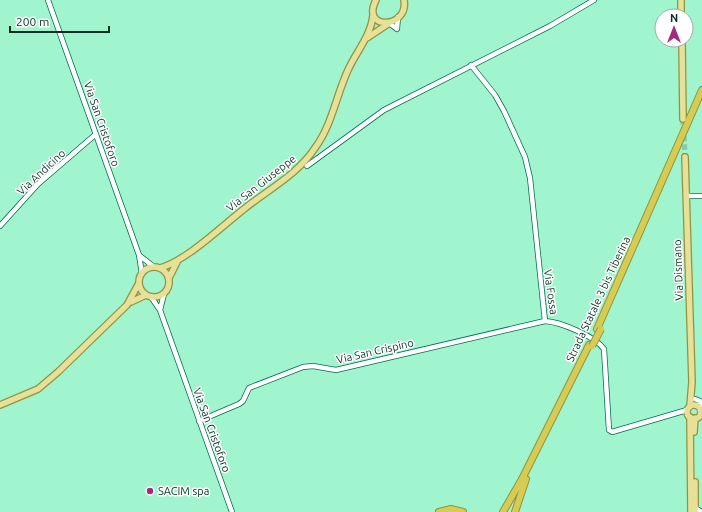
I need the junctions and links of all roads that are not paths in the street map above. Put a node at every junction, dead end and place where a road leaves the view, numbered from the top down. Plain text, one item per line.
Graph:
1 (48, 0) edge
2 (404, 0) edge
3 (409, 0) edge
4 (594, 0) edge
5 (374, 1) edge
6 (404, 7) junction
7 (373, 15) junction
8 (398, 17) junction
9 (389, 23) junction
10 (365, 39) junction
11 (682, 48) edge
12 (469, 67) junction
13 (702, 90) edge
14 (702, 100) edge
15 (683, 119) tunnel mouth
16 (96, 134) junction
17 (685, 157) tunnel mouth
18 (307, 166) dead end
19 (686, 196) junction
20 (702, 196) edge
21 (0, 226) edge
22 (139, 255) junction
23 (179, 260) junction
24 (157, 268) junction
25 (142, 274) junction
26 (168, 278) junction
27 (139, 283) junction
28 (164, 294) junction
29 (149, 296) junction
30 (128, 305) junction
31 (160, 310) junction
32 (544, 321) junction
33 (599, 329) junction
34 (692, 382) junction
35 (0, 405) edge
36 (695, 409) edge
37 (199, 421) junction
38 (524, 479) junction
39 (694, 511) edge
40 (232, 512) edge
41 (439, 512) edge
42 (463, 512) edge
43 (503, 512) edge
44 (507, 512) edge
45 (515, 512) edge
46 (702, 512) edge

1 - 16 street, Via San Cristoforo
2 - 6 main road
3 - 6 main road
4 - 12 street
5 - 7 main road, Via San Giuseppe
6 - 8 main road
7 - 9 main road
7 - 10 main road, Via San Giuseppe
8 - 9 main road, Via San Giuseppe
8 - 9 street
9 - 10 main road, Via San Giuseppe
10 - 23 main road, Via San Giuseppe
11 - 15 main road
12 - 18 street
12 - 32 street, Via Fossa
13 - 33 highway, Strada Statale 3 bis Tiberina
14 - 33 highway, Strada Statale 3 bis Tiberina
16 - 21 street, Via Andicino
16 - 22 street, Via San Cristoforo
17 - 19 main road, Via Dismano
19 - 20 street
19 - 34 main road, Via Dismano
22 - 24 street
22 - 25 street, Via San Cristoforo
23 - 24 main road, Via San Giuseppe
23 - 26 main road, Via San Giuseppe
24 - 25 main road
24 - 26 main road
25 - 27 main road
26 - 28 main road
27 - 29 main road
27 - 30 main road
28 - 29 main road
28 - 31 street
29 - 30 main road
29 - 31 street, Via San Cristoforo
30 - 35 main road
31 - 37 street, Via San Cristoforo
32 - 36 street, Via Fossa
32 - 37 street, Via San Crispino
33 - 38 highway, Strada Statale 3 bis Tiberina
34 - 36 main road, Via Dismano
34 - 36 main road, Via Dismano
36 - 39 main road, Via Dismano
37 - 40 street, Via San Cristoforo
38 - 43 highway, Strada Statale 3 bis Tiberina
38 - 44 highway, Strada Statale 3 bis Tiberina
38 - 45 highway
39 - 46 street
41 - 42 highway

